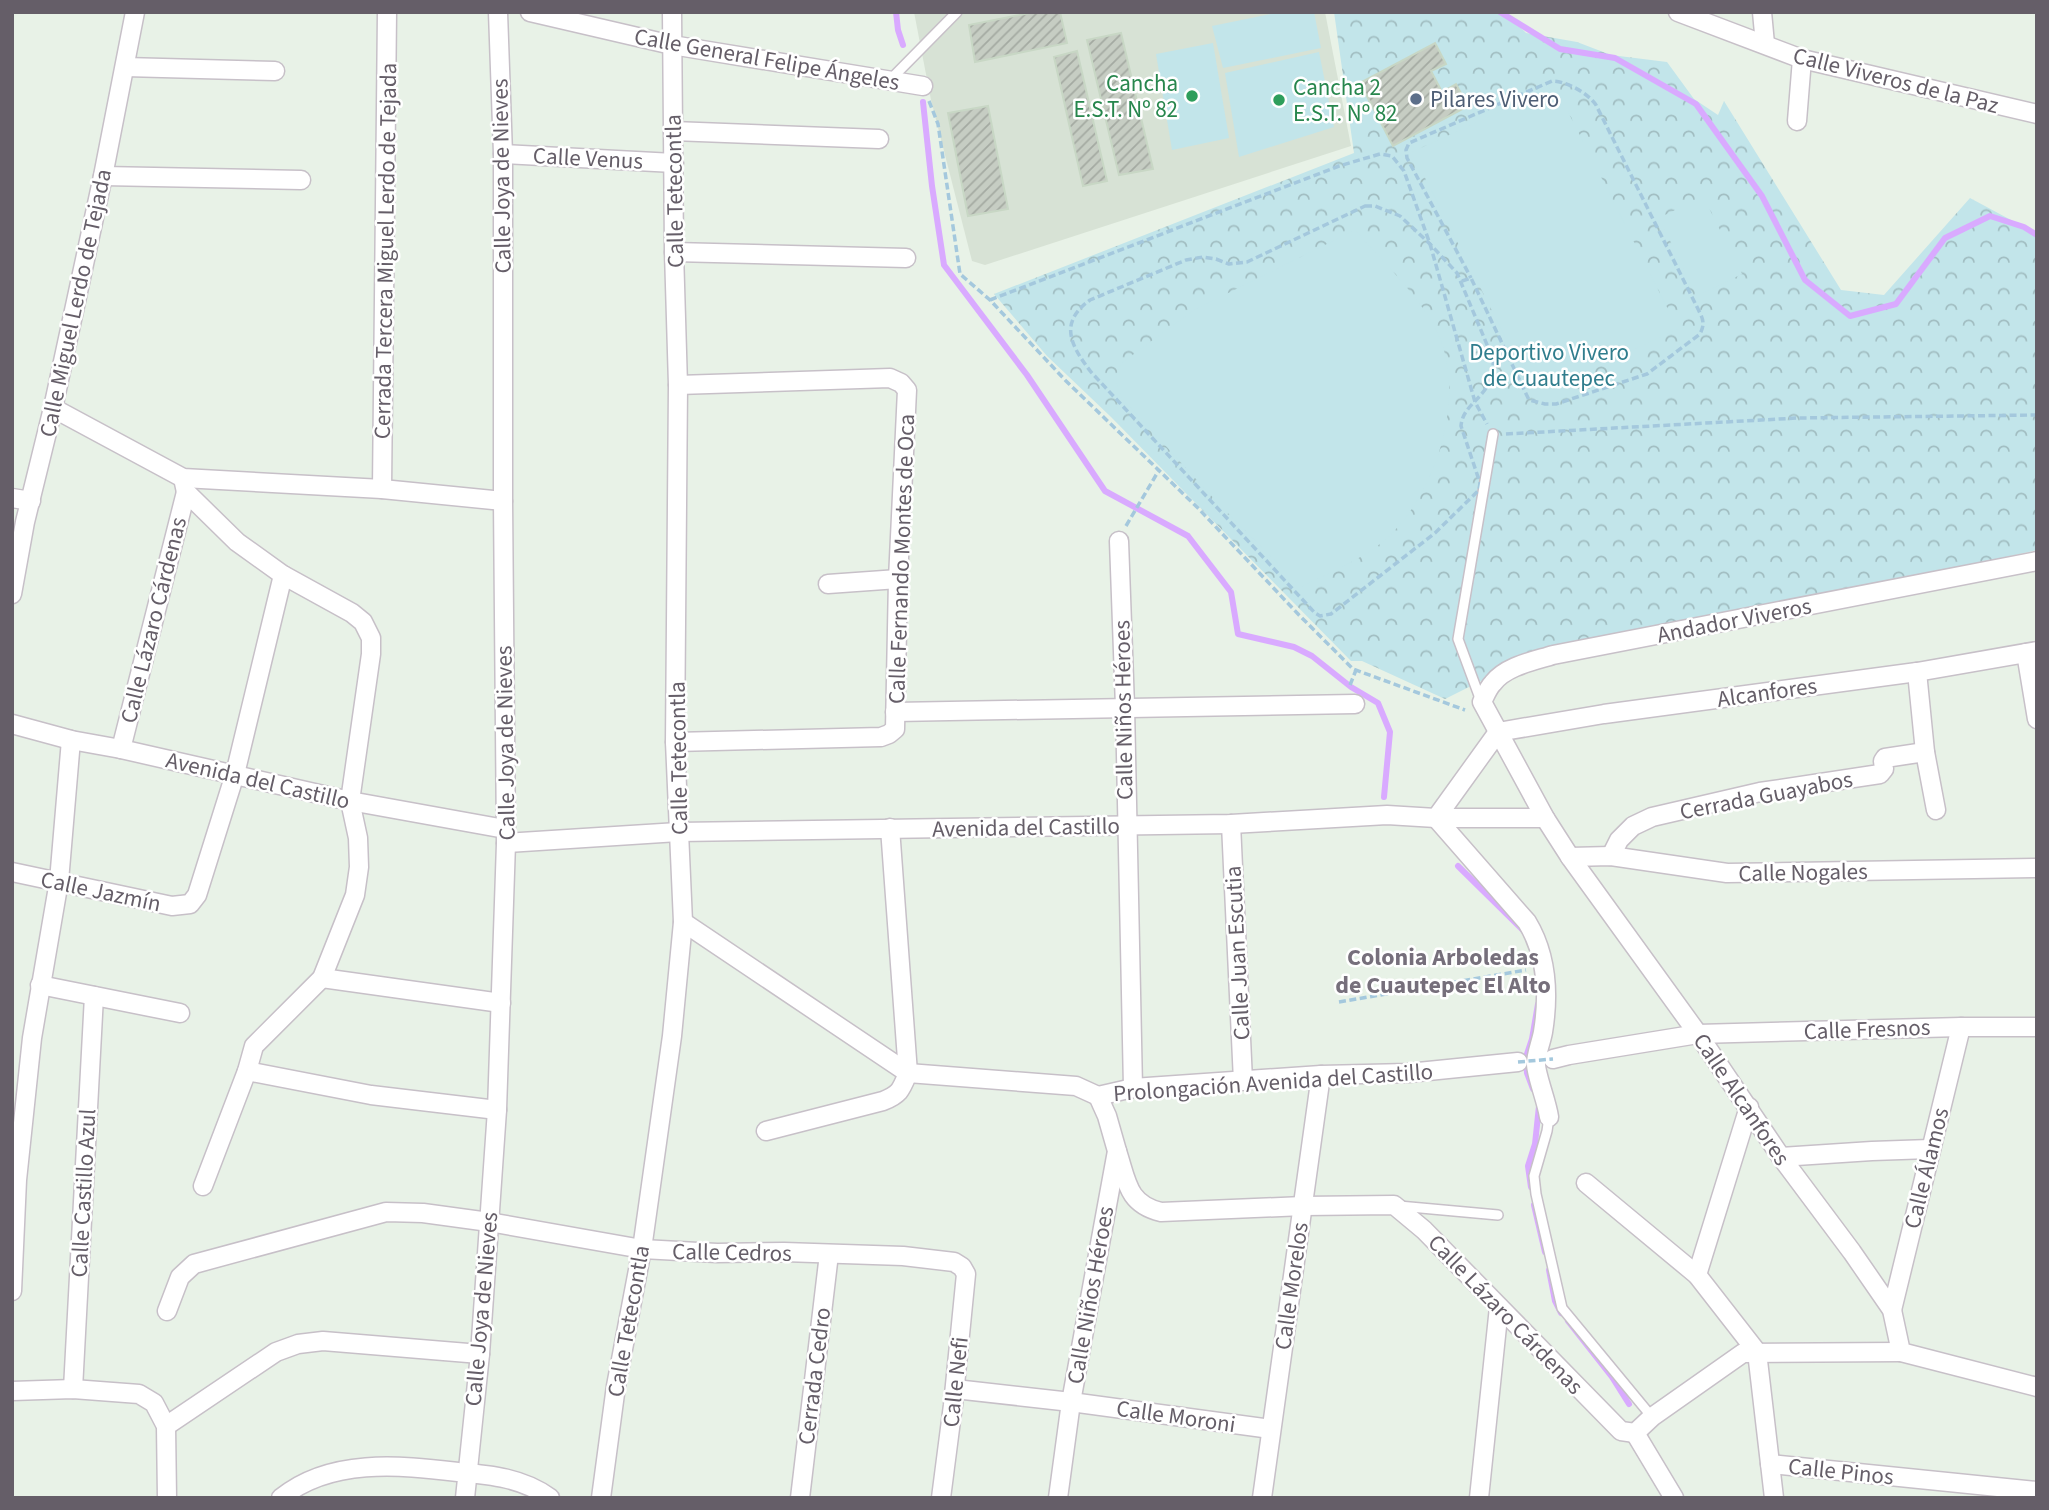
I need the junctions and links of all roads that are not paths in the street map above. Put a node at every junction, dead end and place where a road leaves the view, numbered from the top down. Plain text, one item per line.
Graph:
1 (135, 12) edge
2 (387, 12) edge
3 (498, 12) edge
4 (530, 12) edge
5 (672, 12) edge
6 (957, 12) edge
7 (1678, 12) edge
8 (1762, 12) edge
9 (1765, 44) junction
10 (672, 45) junction
11 (1802, 59) junction
12 (125, 66) junction
13 (275, 71) dead end
14 (890, 80) junction
15 (923, 86) road end
16 (2037, 114) edge
17 (1797, 121) dead end
18 (673, 131) junction
19 (878, 139) dead end
20 (503, 154) junction
21 (674, 163) junction
22 (103, 176) junction
23 (301, 180) dead end
24 (674, 252) junction
25 (906, 258) dead end
26 (678, 385) junction
27 (53, 408) junction
28 (1493, 434) road end
29 (185, 485) junction
30 (382, 489) junction
31 (12, 498) edge
32 (503, 500) junction
33 (32, 501) junction
34 (1123, 533) road end
35 (2037, 561) edge
36 (283, 575) junction
37 (898, 579) junction
38 (828, 584) dead end
39 (12, 594) edge
40 (2031, 652) edge
41 (1917, 672) junction
42 (1351, 698) road end
43 (1482, 702) junction
44 (1125, 707) junction
45 (895, 712) junction
46 (2037, 719) edge
47 (12, 724) edge
48 (1498, 732) junction
49 (71, 740) junction
50 (675, 742) junction
51 (121, 749) junction
52 (1925, 752) junction
53 (235, 774) junction
54 (350, 801) junction
55 (1936, 810) dead end
56 (1436, 818) junction
57 (1545, 818) junction
58 (1231, 824) junction
59 (1126, 826) junction
60 (890, 828) junction
61 (678, 832) junction
62 (506, 836) junction
63 (1611, 856) junction
64 (1570, 857) junction
65 (2037, 868) edge
66 (12, 872) edge
67 (59, 881) junction
68 (683, 922) junction
69 (322, 978) junction
70 (40, 985) junction
71 (94, 996) junction
72 (500, 1003) junction
73 (180, 1013) dead end
74 (1961, 1027) junction
75 (2037, 1027) edge
76 (1698, 1034) junction
77 (1553, 1059) road end
78 (1518, 1062) road end
79 (247, 1071) junction
80 (908, 1073) junction
81 (1321, 1075) junction
82 (1243, 1082) junction
83 (1133, 1088) junction
84 (1098, 1096) junction
85 (1749, 1107) junction
86 (497, 1110) junction
87 (1549, 1116) joint
88 (766, 1131) dead end
89 (1930, 1149) junction
90 (1117, 1151) junction
91 (1781, 1157) junction
92 (1586, 1183) dead end
93 (203, 1186) dead end
94 (1394, 1205) junction
95 (1303, 1206) junction
96 (1498, 1215) dead end
97 (489, 1222) junction
98 (642, 1249) junction
99 (829, 1254) junction
100 (962, 1267) joint
101 (1697, 1275) junction
102 (12, 1291) edge
103 (1499, 1307) junction
104 (1892, 1310) junction
105 (167, 1311) dead end
106 (1757, 1352) junction
107 (1901, 1352) junction
108 (480, 1353) junction
109 (2037, 1387) edge
110 (73, 1389) junction
111 (955, 1389) junction
112 (12, 1391) edge
113 (1071, 1402) junction
114 (1652, 1417) junction
115 (166, 1426) junction
116 (1271, 1429) junction
117 (1635, 1433) junction
118 (1770, 1464) junction
119 (466, 1473) junction
120 (2037, 1491) edge
121 (1265, 1497) edge
122 (167, 1498) edge
123 (281, 1498) edge
124 (465, 1498) edge
125 (550, 1498) edge
126 (601, 1498) edge
127 (800, 1498) edge
128 (941, 1498) edge
129 (1058, 1498) edge
130 (1479, 1498) edge
131 (1674, 1498) edge
132 (1774, 1498) edge

1 - 12 street, Calle Miguel Lerdo de Tejada
2 - 30 street, Cerrada Tercera Miguel Lerdo de Tejada
3 - 20 street, Calle Joya de Nieves
4 - 10 street, Calle General Felipe Ángeles
5 - 10 street, Calle Tetecontla
6 - 14 lane
7 - 9 street, Calle Viveros de la Paz
8 - 9 street
9 - 11 street, Calle Viveros de la Paz
10 - 14 street, Calle General Felipe Ángeles
10 - 18 street, Calle Tetecontla
11 - 16 street, Calle Viveros de la Paz
11 - 17 street
12 - 13 street
12 - 22 street, Calle Miguel Lerdo de Tejada
14 - 15 street, Calle General Felipe Ángeles
18 - 19 street
18 - 21 street, Calle Tetecontla
20 - 21 street, Calle Venus
20 - 32 street, Calle Joya de Nieves
21 - 24 street, Calle Tetecontla
22 - 23 street
22 - 27 street, Calle Miguel Lerdo de Tejada
24 - 25 street
24 - 26 street, Calle Tetecontla
26 - 37 street, Calle Fernando Montes de Oca
26 - 50 street, Calle Tetecontla
27 - 29 street
27 - 33 street, Calle Miguel Lerdo de Tejada
28 - 43 lane
29 - 30 street
29 - 36 street
29 - 51 street, Calle Lázaro Cárdenas
30 - 32 street
31 - 33 street
32 - 62 street, Calle Joya de Nieves
33 - 39 street, Calle Miguel Lerdo de Tejada
34 - 44 street, Calle Niños Héroes
35 - 43 street, Andador Viveros
36 - 53 street
36 - 54 street
37 - 38 street
37 - 45 street, Calle Fernando Montes de Oca
40 - 41 street, Alcanfores
40 - 46 street
41 - 48 street, Alcanfores
41 - 52 street
42 - 44 street
43 - 48 street
44 - 45 street
44 - 59 street, Calle Niños Héroes
45 - 50 street, Calle Fernando Montes de Oca
47 - 49 street, Avenida del Castillo
48 - 56 street
48 - 57 street, Calle Alcanfores
49 - 51 street, Avenida del Castillo
49 - 67 street
50 - 61 street, Calle Tetecontla
51 - 53 street, Avenida del Castillo
52 - 55 street
52 - 63 street, Cerrada Guayabos
53 - 54 street, Avenida del Castillo
53 - 67 street, Calle Jazmín
54 - 62 street, Avenida del Castillo
54 - 69 street
56 - 57 street, Avenida del Castillo
56 - 58 street, Avenida del Castillo
56 - 87 street
57 - 64 street, Calle Alcanfores
58 - 59 street, Avenida del Castillo
58 - 82 street, Calle Juan Escutia
59 - 60 street, Avenida del Castillo
59 - 83 street, Calle Niños Héroes
60 - 61 street, Avenida del Castillo
60 - 80 street
61 - 62 street, Avenida del Castillo
61 - 68 street, Calle Tetecontla
62 - 72 street, Calle Joya de Nieves
63 - 64 street, Calle Nogales
63 - 65 street, Calle Nogales
64 - 76 street, Calle Alcanfores
66 - 67 street, Calle Jazmín
67 - 70 street
68 - 80 street, Prolongación Avenida del Castillo
68 - 98 street, Calle Tetecontla
69 - 72 street
69 - 79 street
70 - 71 street
70 - 102 street
71 - 73 street
71 - 110 street, Calle Castillo Azul
72 - 86 street, Calle Joya de Nieves
74 - 75 street, Calle Fresnos
74 - 76 street, Calle Fresnos
74 - 89 street, Calle Álamos
76 - 77 street
76 - 85 street, Calle Alcanfores
78 - 81 street, Prolongación Avenida del Castillo
79 - 86 street
79 - 93 street
80 - 84 street, Prolongación Avenida del Castillo
80 - 88 street
81 - 82 street, Prolongación Avenida del Castillo
81 - 95 street, Calle Morelos
82 - 83 street, Prolongación Avenida del Castillo
83 - 84 street, Prolongación Avenida del Castillo
84 - 90 street, Calle Niños Héroes
85 - 91 street, Calle Alcanfores
85 - 101 street
86 - 97 street, Calle Joya de Nieves
87 - 114 lane
89 - 91 street
89 - 104 street, Calle Álamos
90 - 95 street
90 - 113 street, Calle Niños Héroes
91 - 104 street, Calle Alcanfores
92 - 101 street
94 - 95 street
94 - 96 lane
94 - 103 street, Calle Lázaro Cárdenas
95 - 116 street, Calle Morelos
97 - 98 street, Calle Cedros
97 - 105 street, Calle Cedros
97 - 108 street, Calle Joya de Nieves
98 - 99 street, Calle Cedros
98 - 126 street, Calle Tetecontla
99 - 100 street, Calle Cedros
99 - 127 street, Cerrada Cedro
100 - 111 street, Calle Nefi
101 - 106 street
103 - 117 street, Calle Lázaro Cárdenas
103 - 130 street
104 - 107 street, Calle Alcanfores
106 - 107 street
106 - 114 street
106 - 118 street
107 - 109 street
108 - 115 street
108 - 119 street, Calle Joya de Nieves
110 - 112 street
110 - 115 street
111 - 113 street, Calle Moroni
111 - 128 street, Calle Nefi
113 - 116 street, Calle Moroni
113 - 129 street, Calle Niños Héroes
114 - 117 street
115 - 122 street
116 - 121 street, Calle Morelos
117 - 131 street
118 - 120 street, Calle Pinos
118 - 132 street
119 - 123 street
119 - 124 street, Calle Joya de Nieves
119 - 125 street

